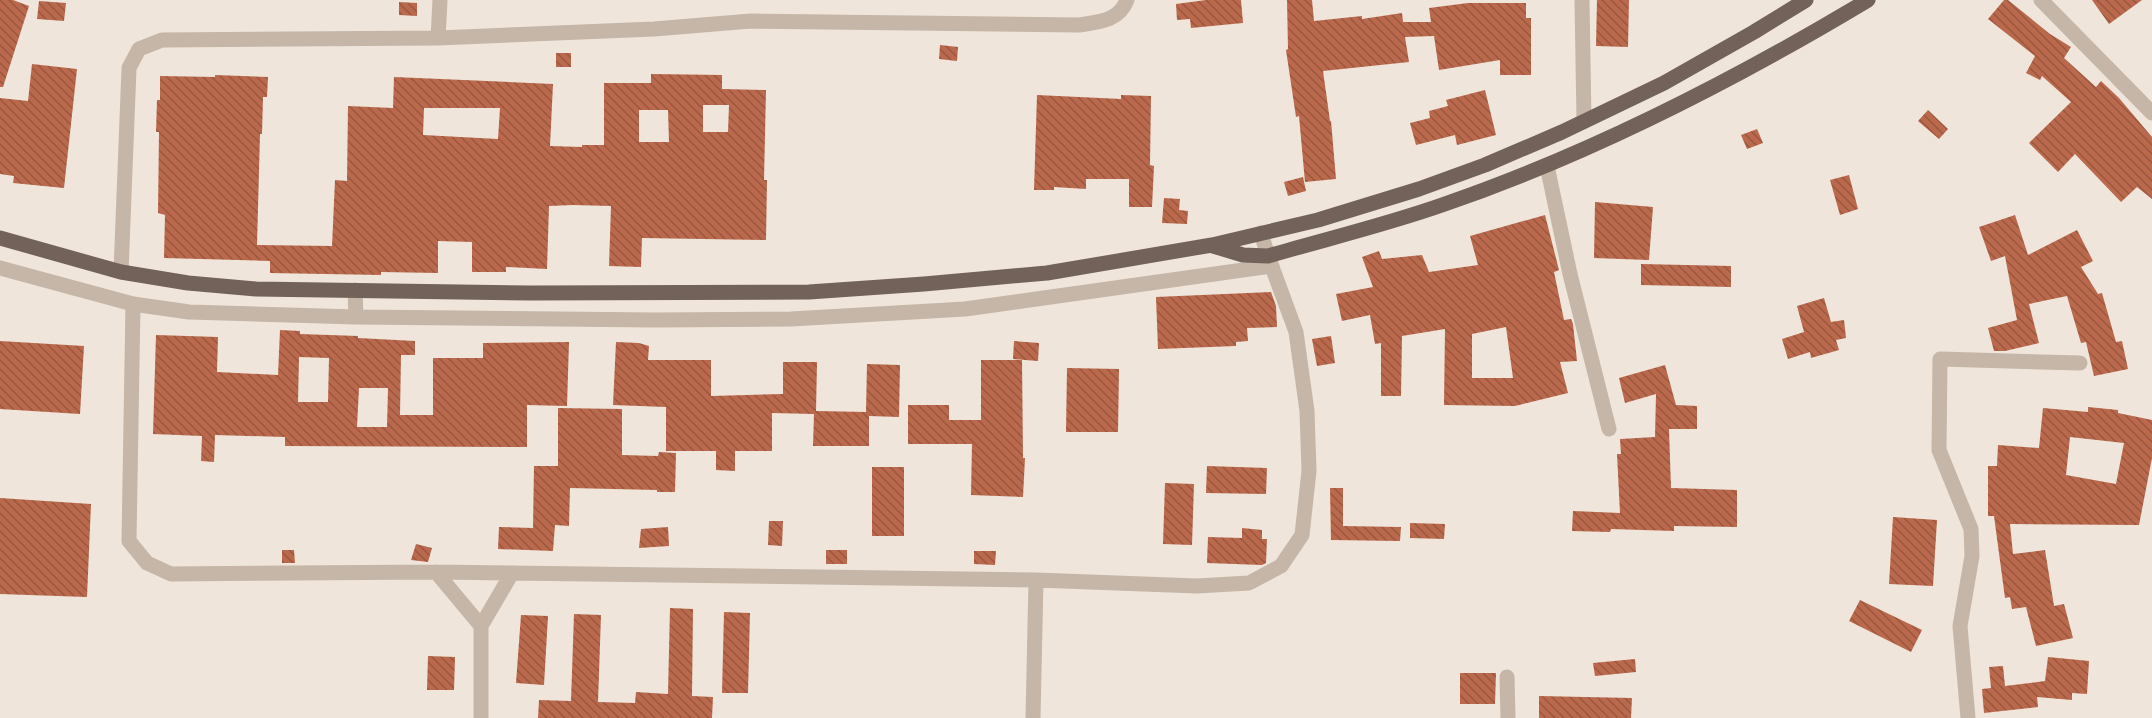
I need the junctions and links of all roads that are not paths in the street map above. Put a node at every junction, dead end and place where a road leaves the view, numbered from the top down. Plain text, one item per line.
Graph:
1 (440, 0) edge
2 (1127, 0) edge
3 (1582, 0) edge
4 (1806, 0) edge
5 (1868, 0) edge
6 (2041, 0) edge
7 (438, 38) junction
8 (2152, 113) edge
9 (1584, 121) junction
10 (1546, 166) junction
11 (1262, 233) junction
12 (0, 238) edge
13 (1212, 245) junction
14 (1270, 261) junction
15 (0, 268) edge
16 (121, 272) junction
17 (355, 290) junction
18 (134, 304) junction
19 (356, 317) junction
20 (2080, 363) dead end
21 (1609, 429) dead end
22 (436, 572) junction
23 (512, 573) junction
24 (1036, 580) junction
25 (481, 627) junction
26 (1507, 677) dead end
27 (481, 718) edge
28 (1033, 718) edge
29 (1508, 718) edge
30 (1968, 718) edge

1 - 7 street
2 - 7 street
3 - 9 street
4 - 9 main road
5 - 10 main road
6 - 8 street
7 - 16 street
9 - 11 main road
10 - 14 main road
10 - 21 street
11 - 13 main road
11 - 14 street
12 - 16 main road
13 - 14 main road
13 - 17 main road
14 - 19 street
14 - 24 street
15 - 18 street
16 - 17 main road
17 - 19 street
18 - 19 street
18 - 22 street
20 - 30 street
22 - 23 street
22 - 25 street
23 - 24 street
23 - 25 street
24 - 28 street
25 - 27 street
26 - 29 street

